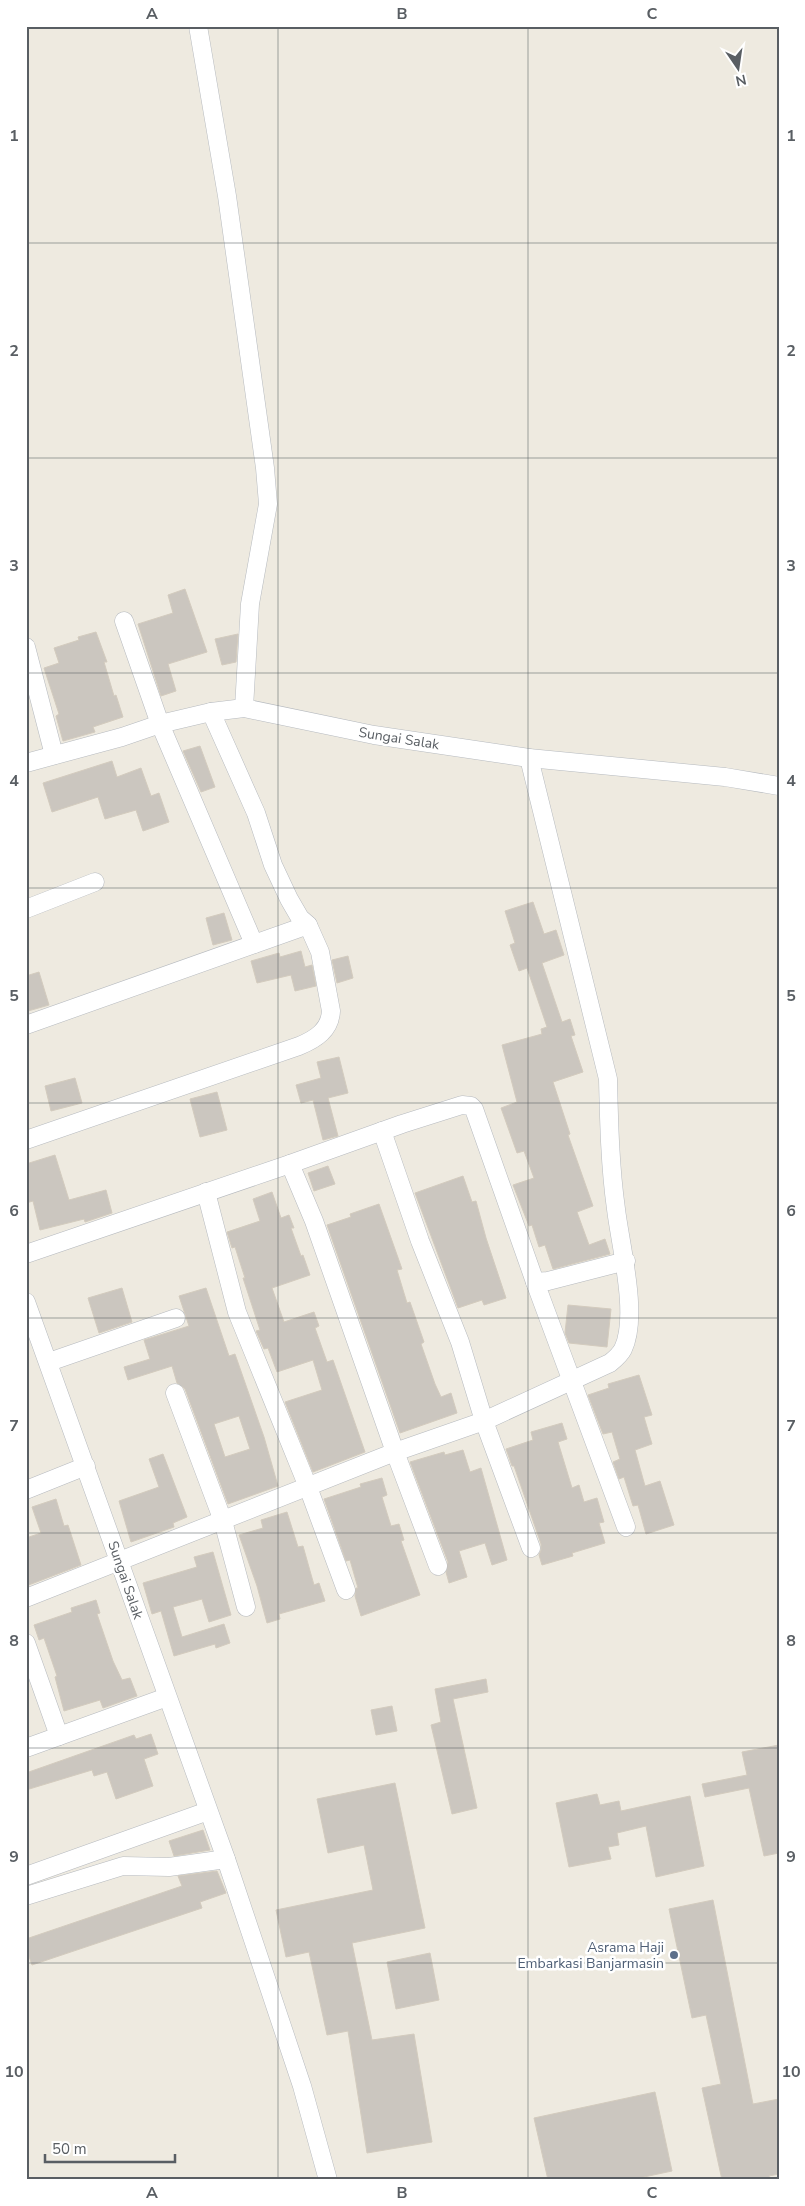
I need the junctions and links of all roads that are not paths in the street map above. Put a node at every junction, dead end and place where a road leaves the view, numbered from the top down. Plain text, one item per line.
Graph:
1 (198, 26) edge
2 (124, 621) dead end
3 (26, 647) edge
4 (244, 708) junction
5 (211, 712) junction
6 (160, 724) junction
7 (54, 755) junction
8 (529, 758) junction
9 (26, 763) edge
10 (779, 786) edge
11 (95, 882) dead end
12 (26, 909) edge
13 (308, 925) junction
14 (254, 944) junction
15 (26, 1025) edge
16 (382, 1131) junction
17 (26, 1140) edge
18 (290, 1164) junction
19 (206, 1192) junction
20 (26, 1254) edge
21 (626, 1261) junction
22 (535, 1282) junction
23 (26, 1302) edge
24 (176, 1318) dead end
25 (49, 1362) junction
26 (571, 1380) junction
27 (174, 1393) dead end
28 (484, 1421) junction
29 (395, 1452) junction
30 (86, 1466) junction
31 (308, 1486) junction
32 (26, 1490) edge
33 (223, 1521) junction
34 (626, 1527) dead end
35 (531, 1548) dead end
36 (119, 1561) junction
37 (438, 1566) dead end
38 (346, 1590) dead end
39 (26, 1598) edge
40 (246, 1607) dead end
41 (26, 1643) edge
42 (168, 1697) junction
43 (59, 1736) junction
44 (26, 1748) edge
45 (208, 1811) junction
46 (226, 1859) junction
47 (26, 1876) edge
48 (26, 1896) edge
49 (328, 2180) edge

1 - 4 street
2 - 6 street
3 - 7 street
4 - 5 street, Sungai Salak
4 - 8 street, Sungai Salak
5 - 6 street, Sungai Salak
5 - 13 street
6 - 7 street, Sungai Salak
6 - 14 street
7 - 9 street, Sungai Salak
8 - 10 street, Sungai Salak
8 - 21 street
11 - 12 street
13 - 14 street
13 - 17 street
14 - 15 street
16 - 18 street
16 - 22 street
16 - 28 street
18 - 19 street
18 - 29 street
19 - 20 street
19 - 31 street
21 - 22 street
21 - 26 street
22 - 26 street
23 - 25 street, Sungai Salak
24 - 25 street
25 - 30 street, Sungai Salak
26 - 28 street
26 - 34 street
27 - 33 street
28 - 29 street
28 - 35 street
29 - 31 street
29 - 37 street
30 - 32 street
30 - 36 street, Sungai Salak
31 - 33 street
31 - 38 street
33 - 36 street
33 - 40 street
36 - 39 street
36 - 42 street, Sungai Salak
41 - 43 street
42 - 43 street
42 - 45 street, Sungai Salak
43 - 44 street
45 - 46 street, Sungai Salak
45 - 47 street
46 - 48 street
46 - 49 street, Sungai Salak

